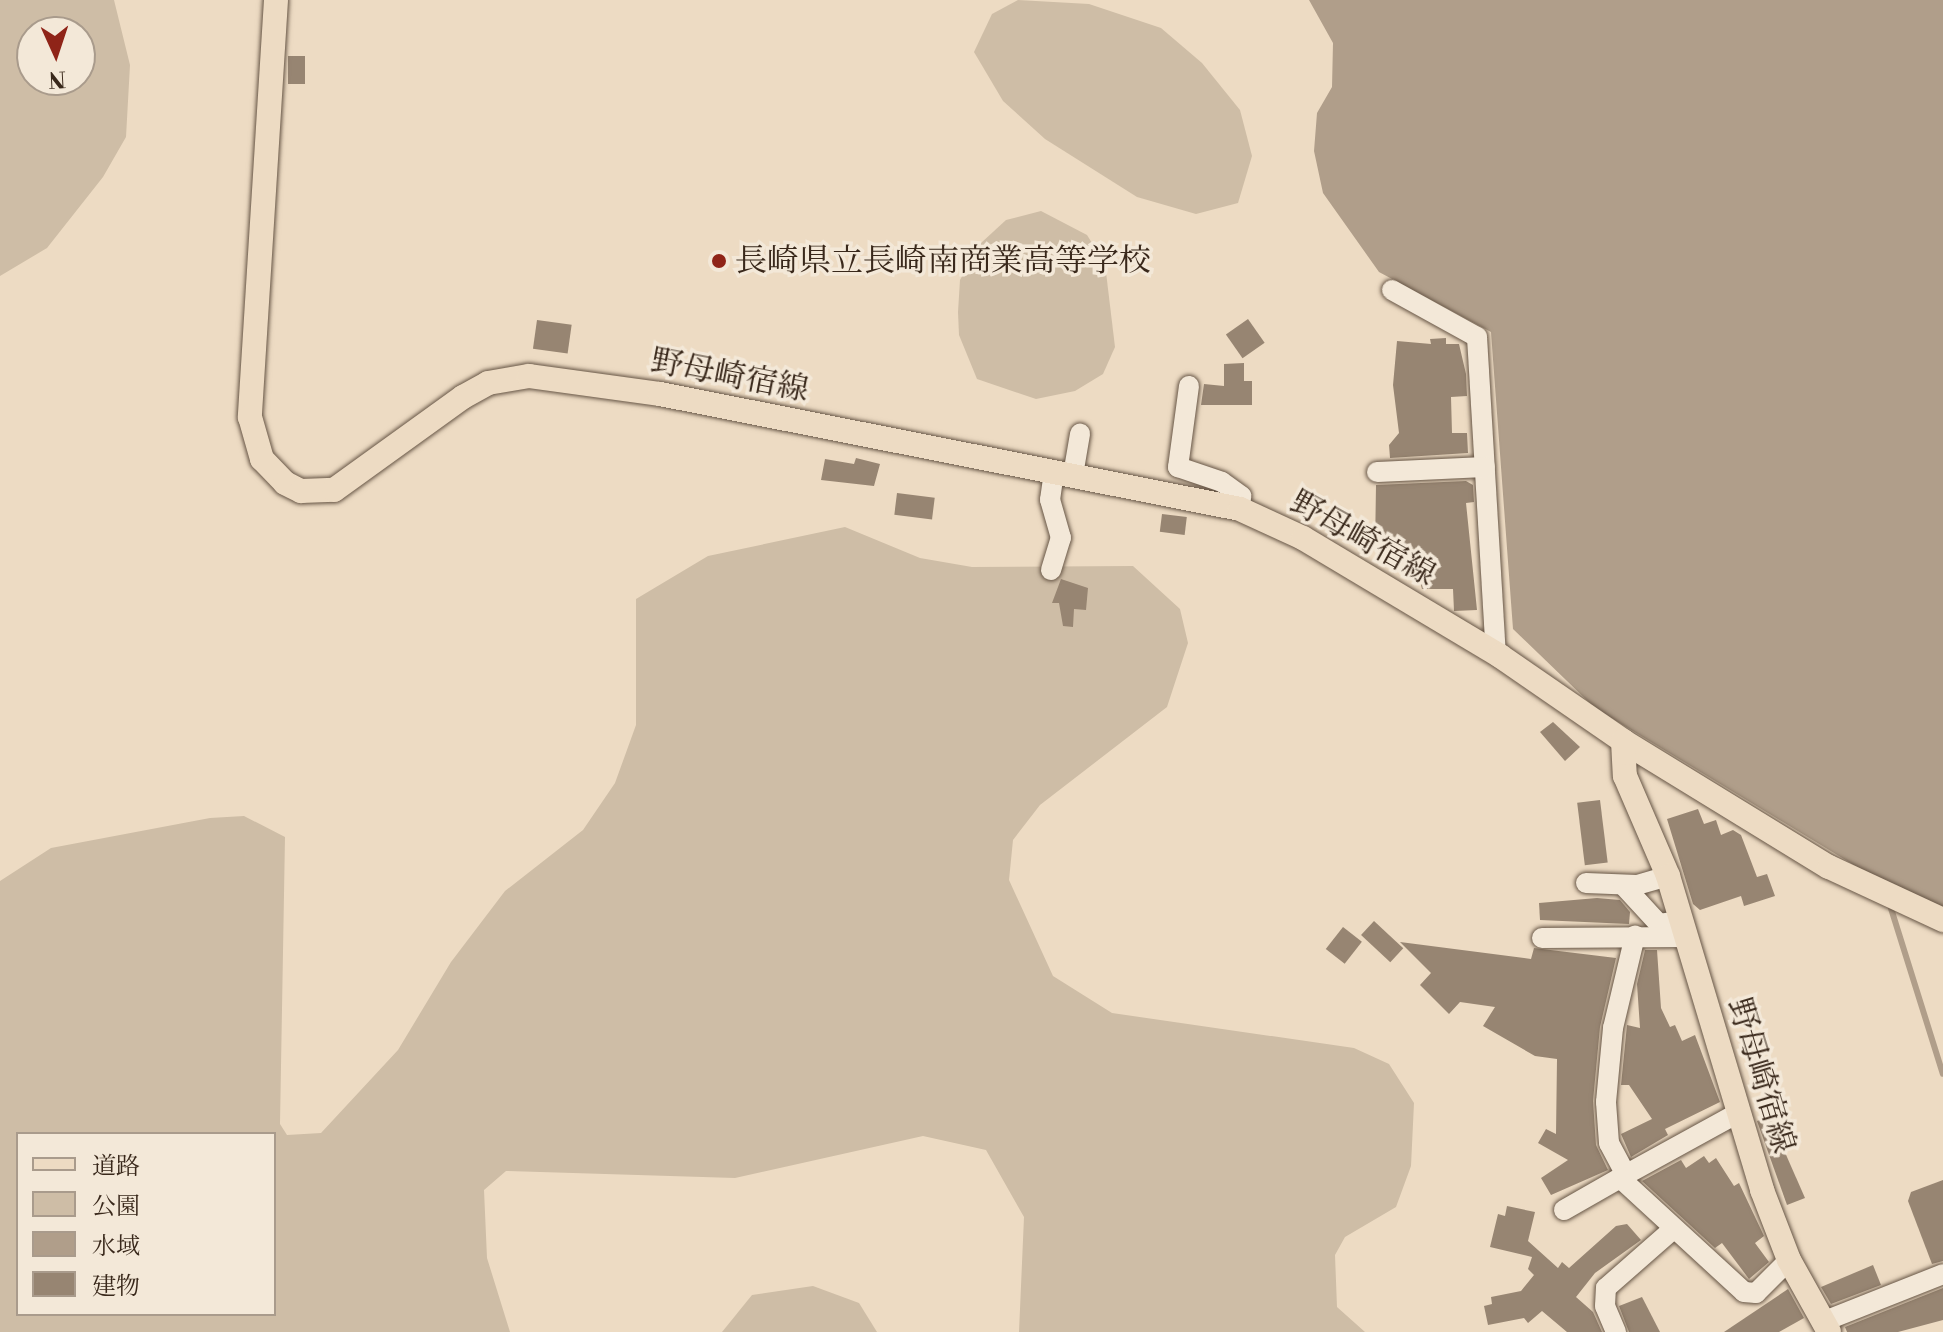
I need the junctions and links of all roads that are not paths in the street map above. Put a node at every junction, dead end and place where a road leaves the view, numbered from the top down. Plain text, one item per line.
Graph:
1 (276, 0) edge
2 (1392, 290) dead end
3 (1189, 386) dead end
4 (1080, 434) dead end
5 (1485, 467) junction
6 (1377, 472) dead end
7 (1063, 474) junction
8 (1240, 509) junction
9 (1051, 570) dead end
10 (1496, 653) junction
11 (1623, 741) junction
12 (1668, 876) junction
13 (1586, 883) dead end
14 (1623, 885) junction
15 (1943, 920) edge
16 (1684, 929) junction
17 (1635, 936) junction
18 (1542, 938) dead end
19 (1738, 1113) junction
20 (1623, 1176) junction
21 (1564, 1210) dead end
22 (1672, 1230) junction
23 (1789, 1260) junction
24 (1943, 1274) edge
25 (1825, 1327) edge
26 (1616, 1332) edge

1 - 7 main road, 野母崎宿線
2 - 5 street
3 - 8 street
4 - 7 street
5 - 6 street
5 - 10 street
7 - 8 main road, 野母崎宿線
7 - 9 street
8 - 10 main road, 野母崎宿線
10 - 11 main road, 野母崎宿線
11 - 12 main road, 野母崎宿線
11 - 15 main road, 野母崎宿線
12 - 14 street
12 - 16 main road, 野母崎宿線
13 - 14 street
14 - 16 street
16 - 17 street
16 - 19 main road, 野母崎宿線
17 - 18 street
17 - 20 street
19 - 20 street
19 - 23 main road, 野母崎宿線
20 - 21 street
20 - 22 street
22 - 23 street
22 - 26 street
23 - 25 main road, 野母崎宿線
24 - 25 street

